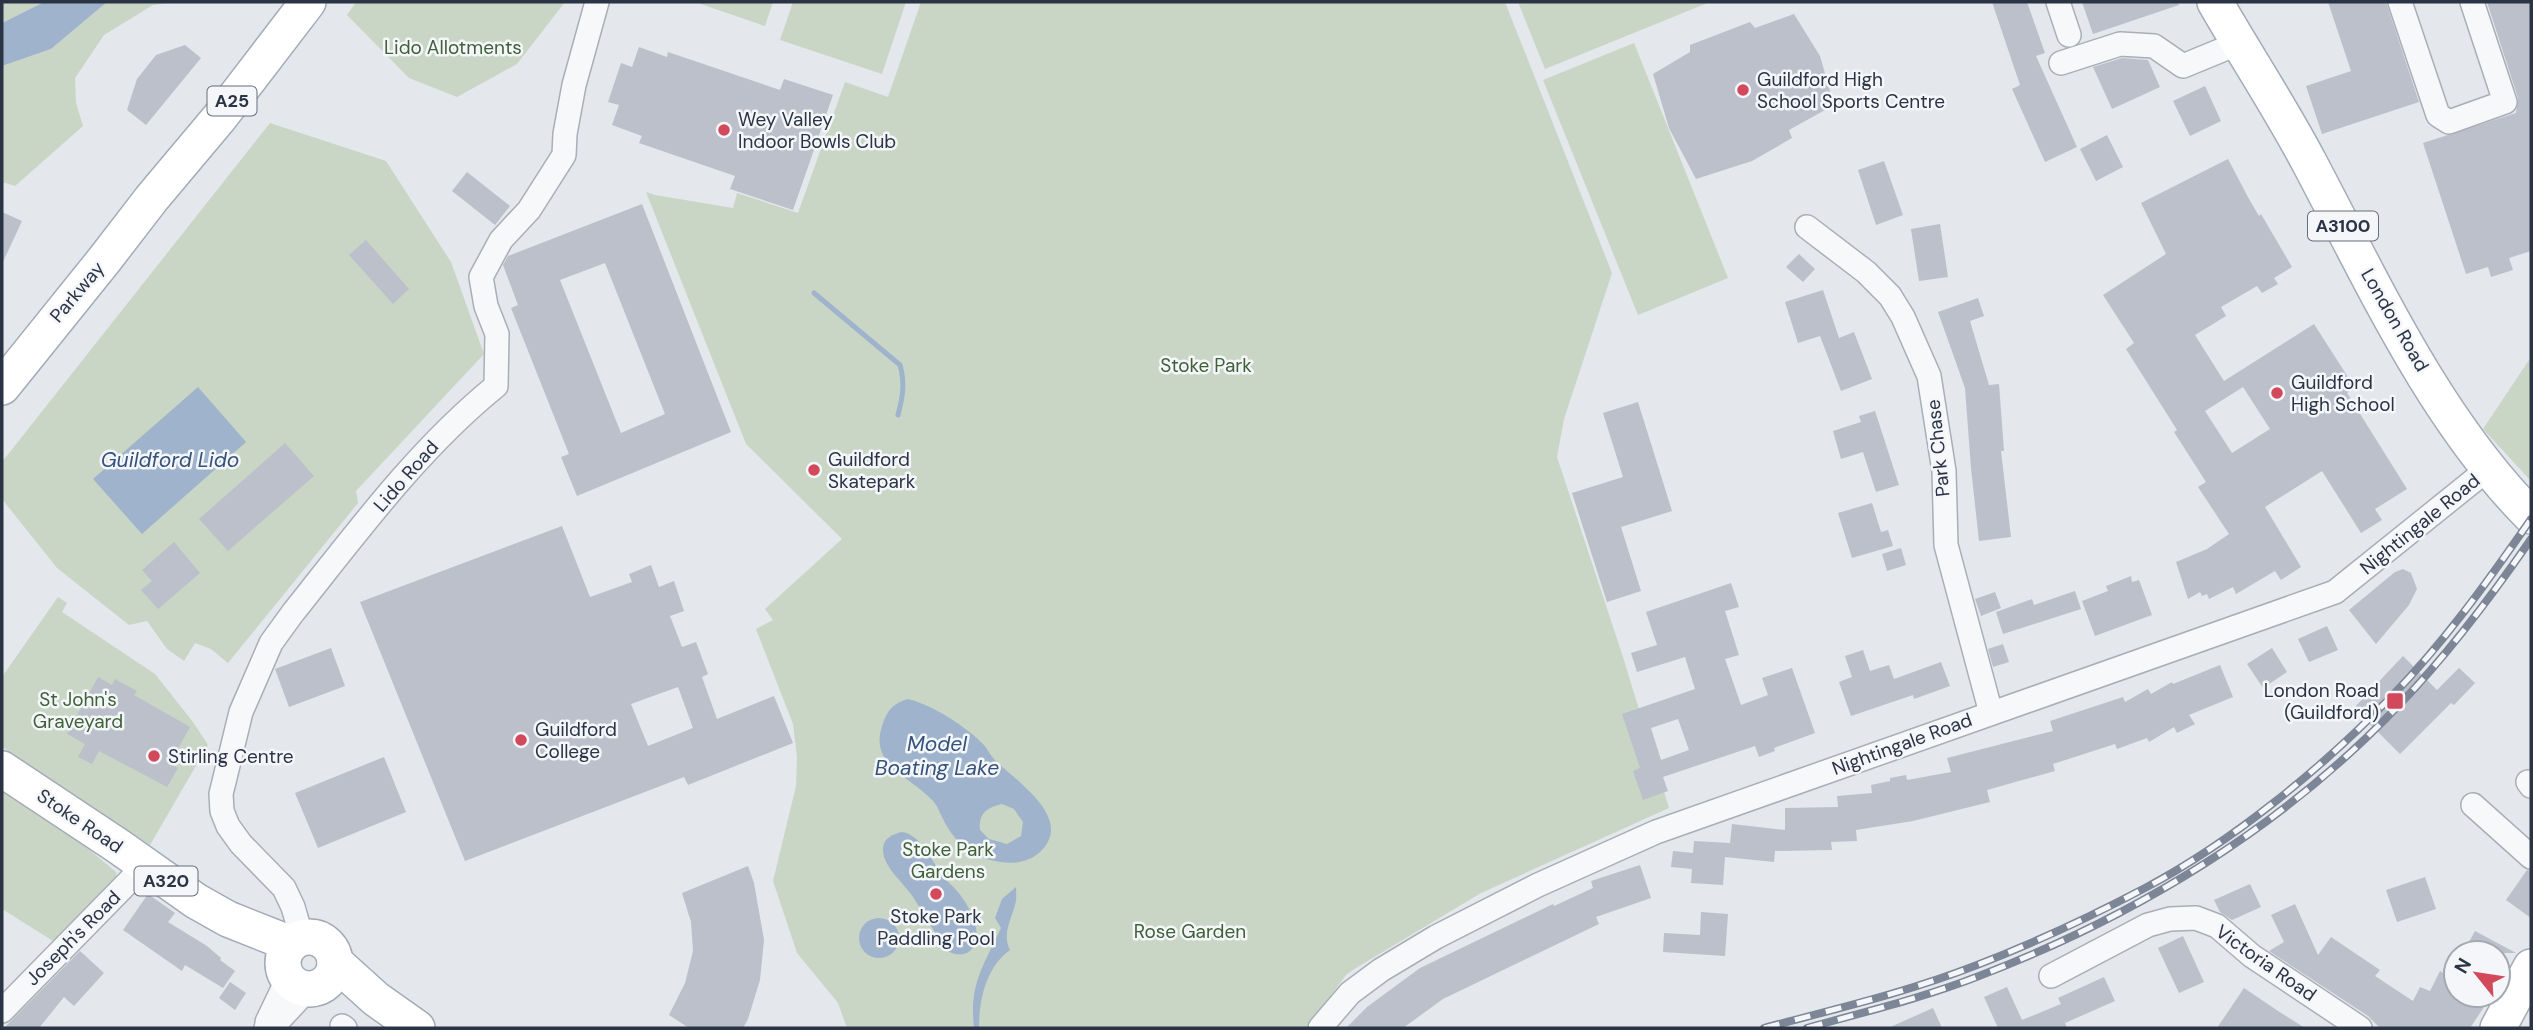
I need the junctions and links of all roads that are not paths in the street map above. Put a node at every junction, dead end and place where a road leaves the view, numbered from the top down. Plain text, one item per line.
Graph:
1 (285, 2) edge
2 (309, 2) edge
3 (597, 2) edge
4 (2058, 2) edge
5 (2215, 2) edge
6 (2400, 2) edge
7 (2472, 2) edge
8 (2069, 35) dead end
9 (2239, 43) junction
10 (2061, 63) dead end
11 (152, 198) junction
12 (1807, 227) dead end
13 (2, 387) edge
14 (2488, 469) junction
15 (2523, 507) edge
16 (1991, 713) junction
17 (2, 769) edge
18 (2473, 805) dead end
19 (2531, 858) edge
20 (145, 866) junction
21 (305, 965) junction
22 (2531, 967) edge
23 (2051, 976) dead end
24 (2, 1011) edge
25 (265, 1028) edge
26 (417, 1028) edge
27 (1320, 1028) edge
28 (2360, 1028) edge
29 (2498, 1028) edge

1 - 11 main road, Parkway / A25
2 - 11 main road, Parkway / A25
3 - 21 street, Lido Road
4 - 8 street
5 - 9 main road, London Road / A3100
6 - 7 street
9 - 10 street
9 - 14 main road, London Road / A3100
11 - 13 main road, Parkway / A25
12 - 16 street, Park Chase
14 - 15 main road, London Road / A3100
14 - 16 street, Nightingale Road
16 - 27 street, Nightingale Road
17 - 20 main road, Stoke Road / A320
18 - 19 street
20 - 21 main road, Stoke Road / A320
20 - 24 street, Joseph's Road
21 - 25 street
21 - 26 main road, Stoke Road / A320
22 - 29 main road
23 - 28 street, Victoria Road

